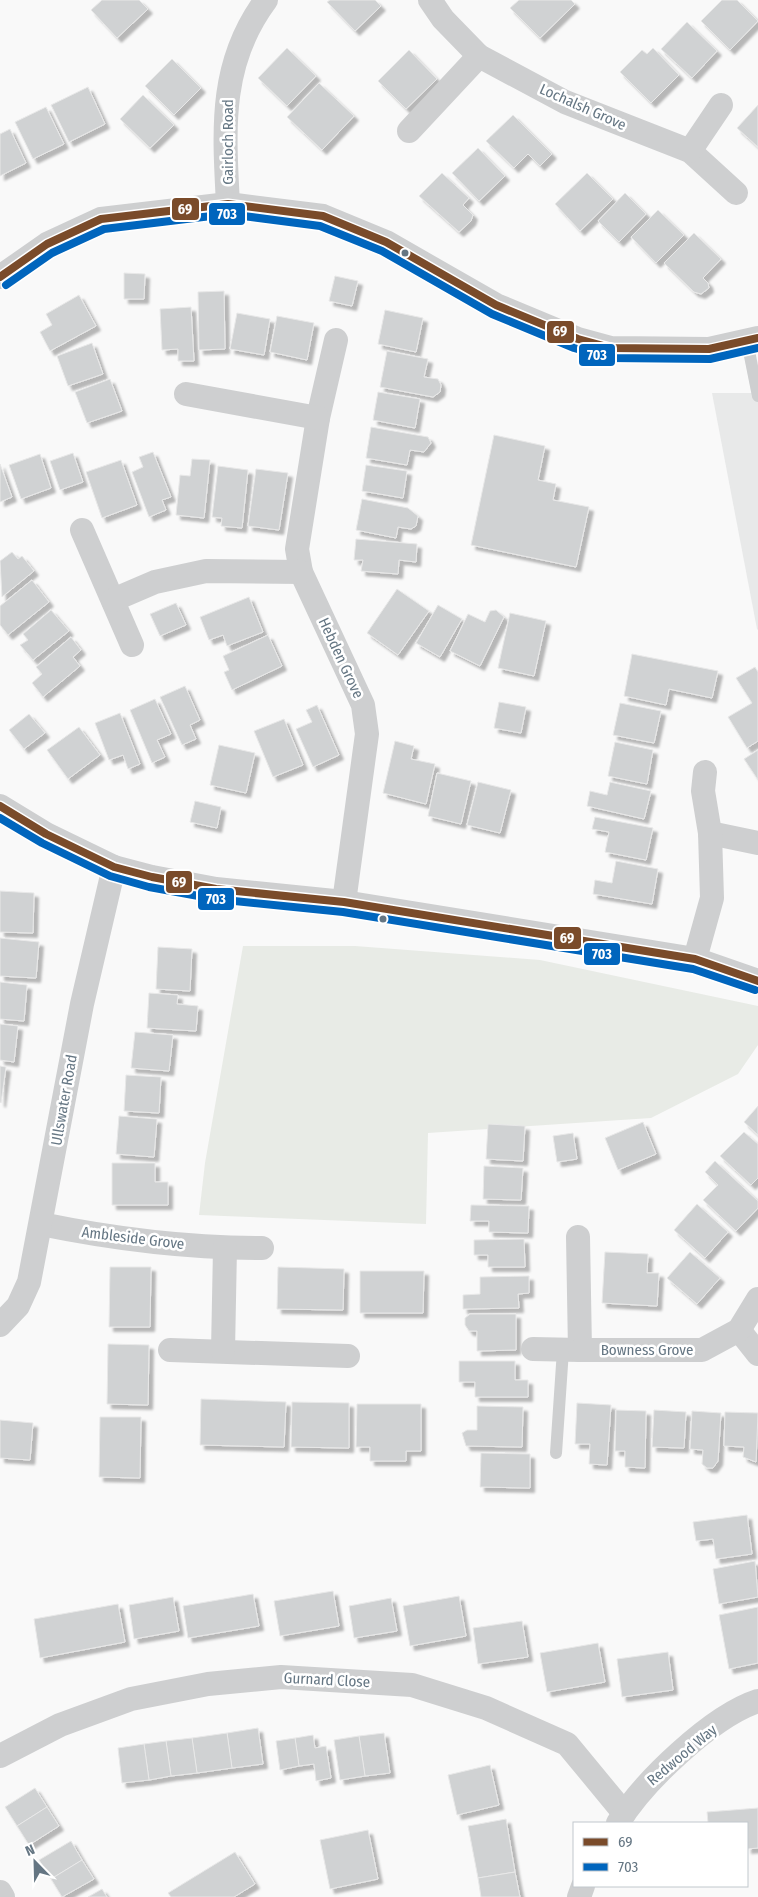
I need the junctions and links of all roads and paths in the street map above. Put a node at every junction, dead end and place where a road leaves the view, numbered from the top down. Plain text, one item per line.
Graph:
1 (266, 0) edge
2 (430, 0) edge
3 (480, 56) junction
4 (721, 105) dead end
5 (409, 132) dead end
6 (690, 152) junction
7 (736, 193) dead end
8 (228, 204) junction
9 (0, 277) edge
10 (336, 340) dead end
11 (752, 340) edge
12 (186, 394) dead end
13 (758, 396) edge
14 (318, 418) junction
15 (82, 530) dead end
16 (301, 572) junction
17 (113, 600) junction
18 (132, 645) dead end
19 (705, 772) dead end
20 (0, 806) edge
21 (710, 833) junction
22 (758, 843) edge
23 (114, 867) junction
24 (344, 902) junction
25 (695, 959) junction
26 (758, 980) edge
27 (41, 1224) junction
28 (578, 1237) dead end
29 (225, 1248) junction
30 (262, 1248) dead end
31 (758, 1299) edge
32 (0, 1325) edge
33 (739, 1330) junction
34 (533, 1349) dead end
35 (170, 1350) dead end
36 (571, 1350) junction
37 (223, 1351) junction
38 (758, 1354) edge
39 (348, 1356) dead end
40 (556, 1453) dead end
41 (758, 1701) edge
42 (0, 1756) edge
43 (621, 1818) edge
44 (0, 1892) edge
45 (3, 1897) edge

1 - 8 street, Gairloch Road
2 - 3 street, Lochalsh Grove
3 - 5 street
3 - 6 street, Lochalsh Grove
4 - 6 street
6 - 7 street, Lochalsh Grove
8 - 9 street
8 - 11 street
10 - 14 street, Hebden Grove
11 - 13 lane
12 - 14 street
14 - 16 street, Hebden Grove
15 - 17 street
16 - 17 street
16 - 24 street, Hebden Grove
17 - 18 street
19 - 21 street
20 - 23 street
21 - 22 street
21 - 25 street
23 - 24 street
23 - 27 street, Ullswater Road
24 - 25 street
25 - 26 street
27 - 29 street, Ambleside Grove
27 - 32 street, Ullswater Road
28 - 36 street, Bowness Grove
29 - 30 street, Ambleside Grove
29 - 37 street
31 - 33 street
33 - 36 street, Bowness Grove
33 - 38 street
34 - 36 street, Bowness Grove
35 - 37 street
36 - 40 lane
37 - 39 street
41 - 43 street, Redwood Way
42 - 43 street, Gurnard Close
44 - 45 street

